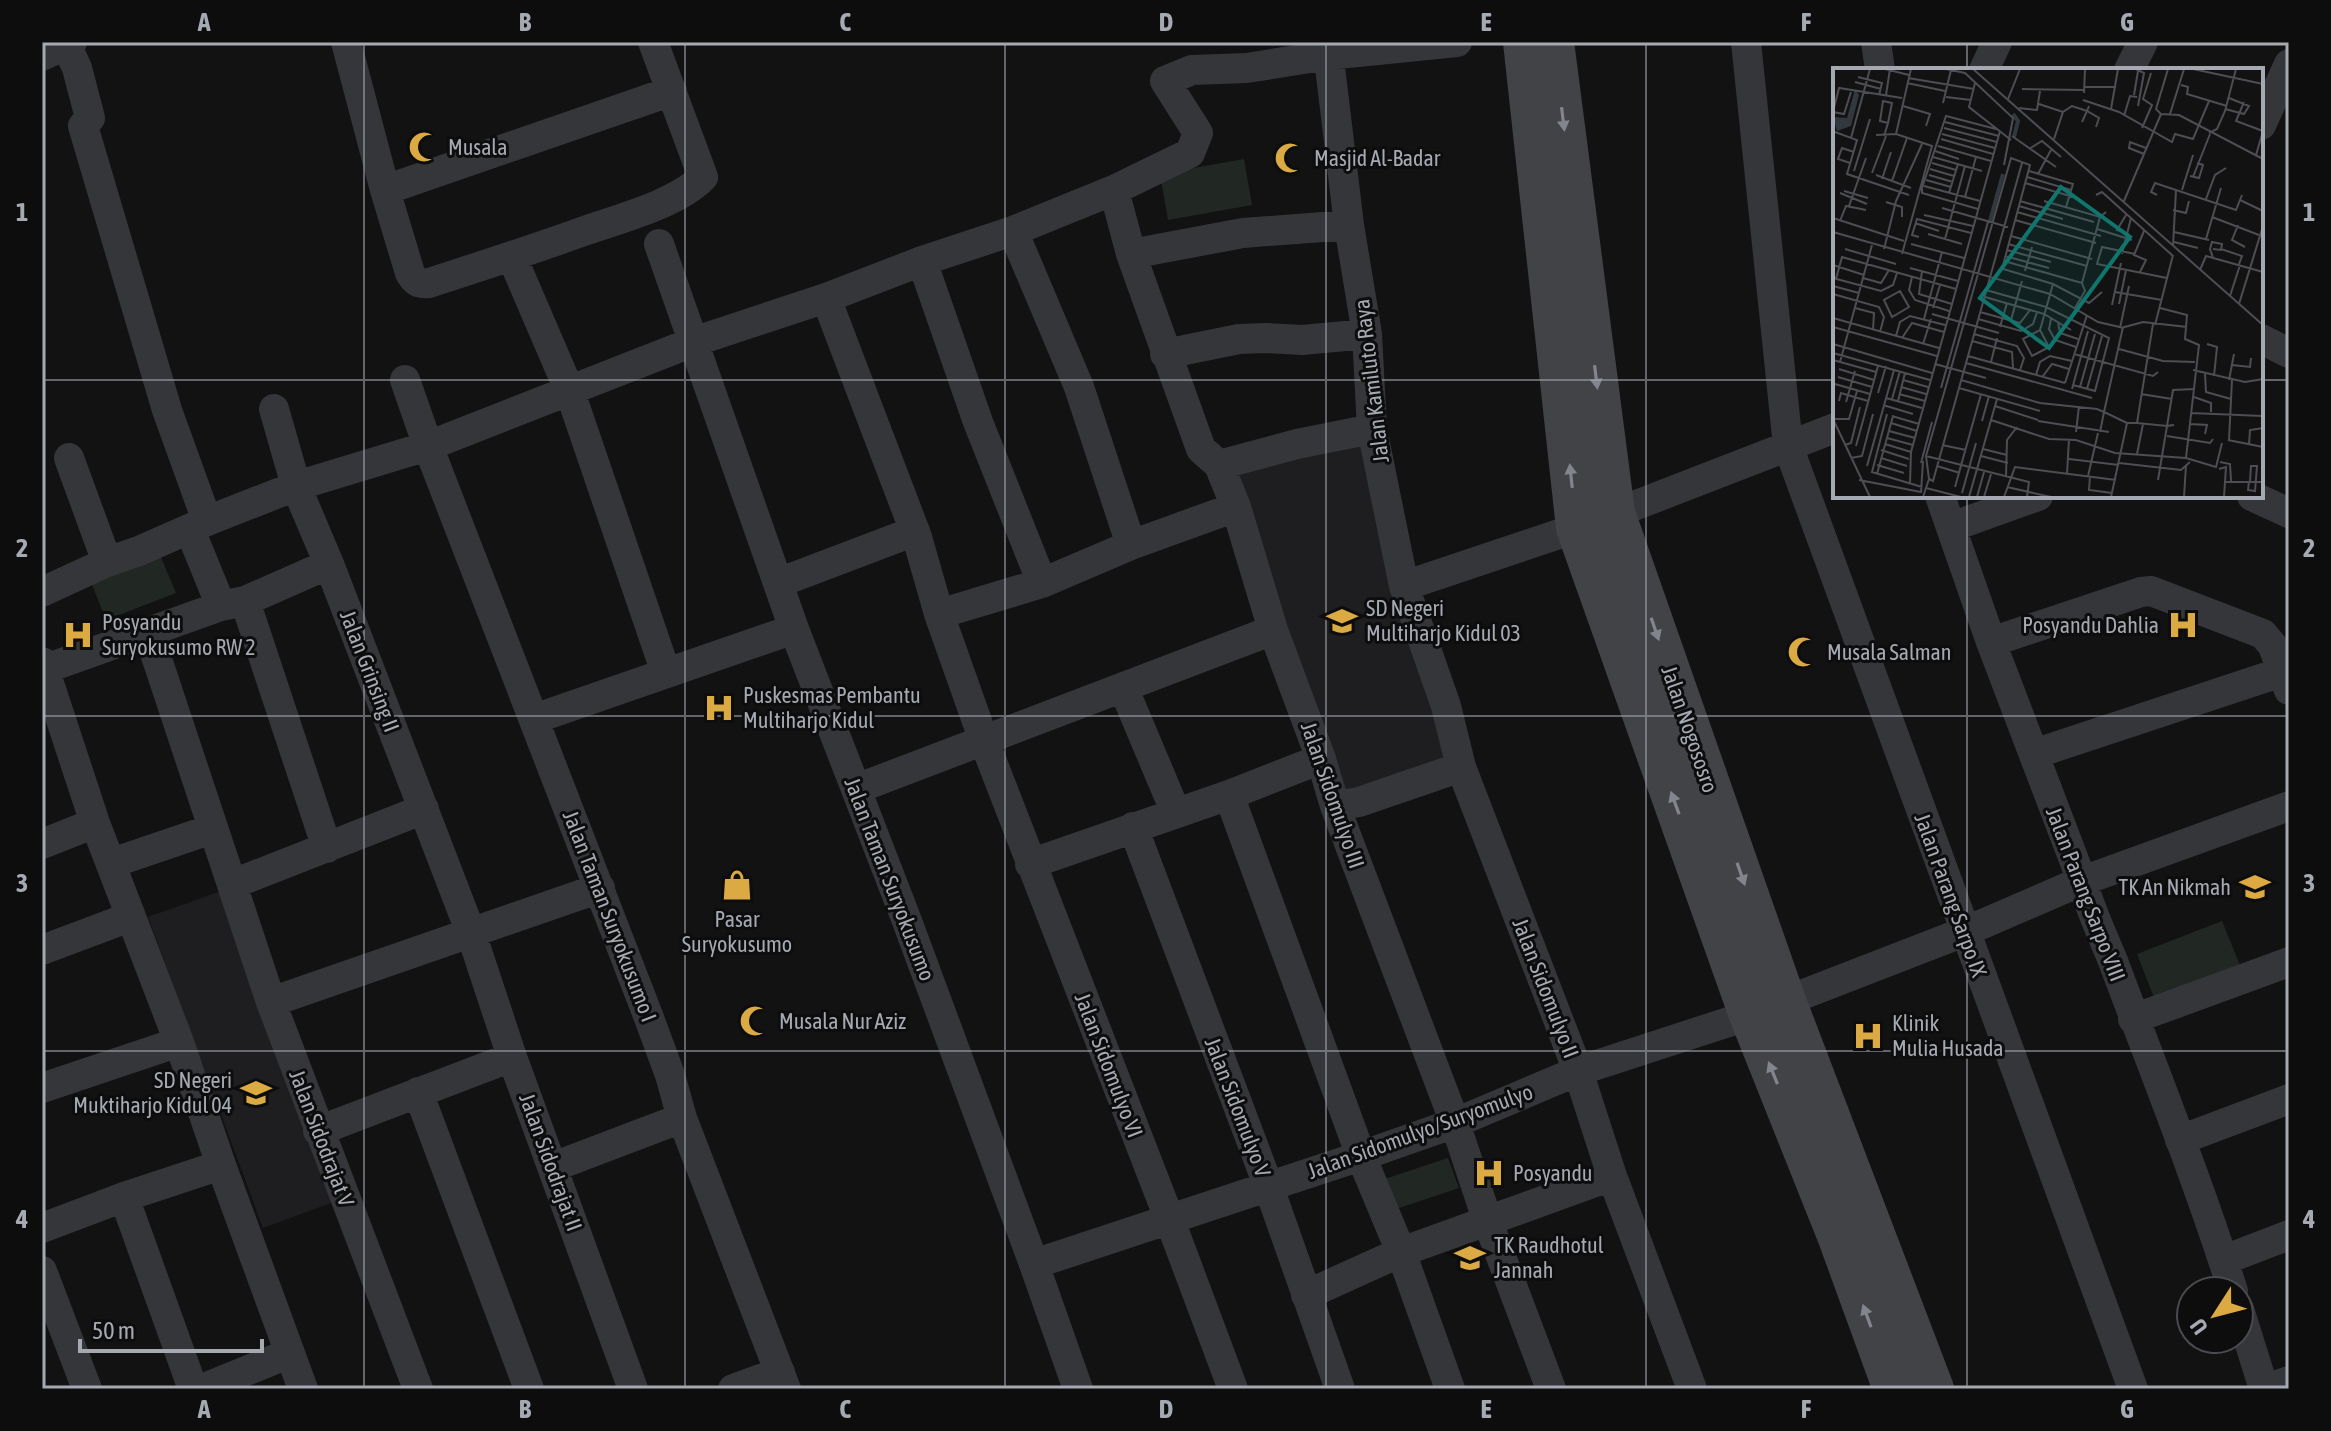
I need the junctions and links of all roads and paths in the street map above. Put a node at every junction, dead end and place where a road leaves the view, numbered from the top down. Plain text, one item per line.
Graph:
1 (346, 42) edge
2 (653, 42) edge
3 (1457, 42) edge
4 (1524, 42) edge
5 (1553, 42) edge
6 (1746, 42) edge
7 (1876, 42) edge
8 (1997, 42) edge
9 (2143, 42) edge
10 (61, 46) edge
11 (1327, 48) edge
12 (2289, 64) edge
13 (1880, 68) edge
14 (1985, 68) edge
15 (2130, 68) edge
16 (672, 91) junction
17 (2263, 121) edge
18 (385, 190) junction
19 (1114, 190) junction
20 (1349, 225) junction
21 (1013, 231) junction
22 (659, 244) dead end
23 (1131, 254) junction
24 (512, 257) junction
25 (922, 261) junction
26 (826, 298) junction
27 (1367, 334) junction
28 (2263, 340) edge
29 (693, 342) junction
30 (2289, 353) edge
31 (1165, 354) junction
32 (405, 380) dead end
33 (570, 392) junction
34 (274, 409) dead end
35 (1372, 429) junction
36 (1833, 429) edge
37 (428, 446) junction
38 (1788, 446) junction
39 (69, 458) dead end
40 (1219, 465) junction
41 (296, 486) junction
42 (1941, 498) edge
43 (2032, 498) edge
44 (2256, 498) edge
45 (1236, 507) junction
46 (2289, 513) edge
47 (1595, 520) junction
48 (199, 526) junction
49 (1951, 527) junction
50 (915, 531) junction
51 (1131, 545) junction
52 (107, 562) junction
53 (329, 564) junction
54 (778, 583) junction
55 (1042, 583) junction
56 (1404, 586) junction
57 (42, 592) edge
58 (233, 604) junction
59 (939, 614) junction
60 (794, 629) junction
61 (1273, 630) junction
62 (148, 632) junction
63 (1991, 642) junction
64 (44, 666) edge
65 (666, 673) junction
66 (2286, 681) edge
67 (1123, 687) junction
68 (534, 719) junction
69 (53, 728) edge
70 (984, 741) junction
71 (2034, 754) junction
72 (1321, 759) junction
73 (1461, 767) junction
74 (856, 789) junction
75 (1229, 795) junction
76 (1335, 806) junction
77 (2289, 806) edge
78 (424, 809) junction
79 (1176, 813) junction
80 (95, 823) junction
81 (1133, 827) junction
82 (212, 829) junction
83 (42, 844) edge
84 (327, 848) junction
85 (112, 863) junction
86 (1030, 864) junction
87 (2082, 881) junction
88 (233, 884) junction
89 (600, 888) junction
90 (130, 917) junction
91 (1964, 932) junction
92 (471, 933) junction
93 (42, 950) edge
94 (2289, 962) edge
95 (271, 1002) junction
96 (1768, 1008) junction
97 (2133, 1019) junction
98 (179, 1042) junction
99 (512, 1057) junction
100 (1578, 1071) junction
101 (42, 1088) edge
102 (418, 1092) junction
103 (2289, 1099) edge
104 (682, 1118) junction
105 (1455, 1123) junction
106 (318, 1131) junction
107 (2180, 1140) junction
108 (1361, 1156) junction
109 (221, 1165) junction
110 (553, 1167) junction
111 (1612, 1176) junction
112 (1268, 1185) junction
113 (124, 1197) junction
114 (1169, 1218) junction
115 (1488, 1222) junction
116 (42, 1228) edge
117 (2289, 1235) edge
118 (1401, 1252) junction
119 (2224, 1260) junction
120 (1034, 1264) junction
121 (42, 1271) edge
122 (2228, 1275) edge
123 (1306, 1295) junction
124 (290, 1353) junction
125 (2254, 1355) edge
126 (783, 1380) edge
127 (2289, 1381) edge
128 (87, 1389) edge
129 (193, 1389) edge
130 (202, 1389) edge
131 (303, 1389) edge
132 (418, 1389) edge
133 (529, 1389) edge
134 (633, 1389) edge
135 (733, 1389) edge
136 (1078, 1389) edge
137 (1233, 1389) edge
138 (1340, 1389) edge
139 (1450, 1389) edge
140 (1551, 1389) edge
141 (1692, 1389) edge
142 (1894, 1389) edge
143 (1933, 1389) edge
144 (2133, 1389) edge
145 (2265, 1389) edge

1 - 18 street
2 - 16 street
3 - 11 street
47 -> 4 street, Jalan Nogososro
5 -> 47 street, Jalan Nogososro
6 - 38 street, Jalan Parang Sarpo IX
7 - 13 street
8 - 14 street
9 - 15 street
10 - 48 street
11 - 19 street
11 - 20 street, Jalan Kamiluto Raya
12 - 17 street
16 - 18 street
16 - 24 street
18 - 24 street
19 - 21 street
19 - 23 street, Jalan Sidomulyo III
20 - 23 street
20 - 27 street, Jalan Kamiluto Raya
21 - 25 street
21 - 51 street
22 - 29 street, Jalan Taman Suryokusumo
23 - 31 street, Jalan Sidomulyo III
24 - 33 street
25 - 26 street
25 - 55 street
26 - 29 street
26 - 50 street, Jalan Sidomulyo VI
27 - 31 street
27 - 35 street, Jalan Kamiluto Raya
28 - 30 street
29 - 33 street
29 - 54 street, Jalan Taman Suryokusumo
31 - 40 street, Jalan Sidomulyo III
32 - 37 street, Jalan Taman Suryokusumo I
33 - 37 street
33 - 65 street
34 - 41 street, Jalan Grinsing II
35 - 40 street
35 - 56 street, Jalan Kamiluto Raya
36 - 38 street
37 - 41 street
37 - 68 street, Jalan Taman Suryokusumo I
38 - 47 street
38 - 91 street, Jalan Parang Sarpo IX
39 - 52 street
40 - 45 street, Jalan Sidomulyo III
41 - 48 street
41 - 53 street, Jalan Grinsing II
42 - 49 street, Jalan Parang Sarpo VIII
43 - 49 street
44 - 46 street
45 - 51 street
45 - 61 street, Jalan Sidomulyo III
47 - 56 street
47 - 96 street, Jalan Nogososro
48 - 52 street
48 - 58 street
49 - 63 street, Jalan Parang Sarpo VIII
50 - 54 street
50 - 59 street, Jalan Sidomulyo VI
51 - 55 street
52 - 57 street
53 - 58 street
53 - 78 street, Jalan Grinsing II
54 - 60 street, Jalan Taman Suryokusumo
55 - 59 street
56 - 73 street, Jalan Sidomulyo II
58 - 62 street
58 - 84 street
59 - 70 street, Jalan Sidomulyo VI
60 - 65 street
60 - 74 street, Jalan Taman Suryokusumo
61 - 67 street
61 - 72 street, Jalan Sidomulyo III
62 - 64 street
62 - 82 street, Jalan Sidodrajat V
63 - 66 street
63 - 71 street, Jalan Parang Sarpo VIII
64 - 69 street
65 - 68 street
66 - 71 street
67 - 70 street
67 - 79 street
68 - 89 street, Jalan Taman Suryokusumo I
69 - 80 street
70 - 74 street
70 - 86 street, Jalan Sidomulyo VI
71 - 87 street, Jalan Parang Sarpo VIII
72 - 75 street
72 - 76 street, Jalan Sidomulyo III
73 - 76 street
73 - 100 street, Jalan Sidomulyo II
74 - 120 street, Jalan Taman Suryokusumo
75 - 79 street
75 - 108 street
76 - 105 street, Jalan Sidomulyo III
77 - 87 street, Jalan Sidomulyo/Suryomulyo
78 - 84 street
78 - 92 street, Jalan Grinsing II
79 - 81 street
80 - 83 street
80 - 85 street
81 - 86 street
81 - 112 street, Jalan Sidomulyo V
82 - 85 street
82 - 88 street, Jalan Sidodrajat V
84 - 88 street
85 - 90 street
86 - 114 street, Jalan Sidomulyo VI
87 - 91 street, Jalan Sidomulyo/Suryomulyo
87 - 97 street, Jalan Parang Sarpo VIII
88 - 95 street, Jalan Sidodrajat V
89 - 92 street
89 - 104 street, Jalan Taman Suryokusumo I
90 - 93 street
90 - 98 street
91 - 96 street, Jalan Sidomulyo/Suryomulyo
91 - 144 street, Jalan Parang Sarpo IX
92 - 95 street
92 - 99 street, Jalan Sidodrajat II
94 - 97 street
95 - 106 street, Jalan Sidodrajat V
96 - 100 street, Jalan Sidomulyo/Suryomulyo
142 -> 96 street, Jalan Nogososro
96 - 143 street, Jalan Nogososro
97 - 107 street, Jalan Parang Sarpo VIII
98 - 101 street
98 - 109 street
99 - 102 street
99 - 110 street, Jalan Sidodrajat II
100 - 105 street, Jalan Sidomulyo/Suryomulyo
100 - 111 street, Jalan Sidomulyo II
102 - 106 street
102 - 133 street
103 - 107 street
104 - 110 street
104 - 126 street, Jalan Taman Suryokusumo I
105 - 108 street, Jalan Sidomulyo/Suryomulyo
105 - 115 street, Jalan Sidomulyo III
106 - 132 street, Jalan Sidodrajat V
107 - 119 street, Jalan Parang Sarpo VIII
108 - 112 street, Jalan Sidomulyo/Suryomulyo
108 - 118 street
109 - 113 street
109 - 124 street
110 - 134 street, Jalan Sidodrajat II
111 - 115 street
111 - 141 street, Jalan Sidomulyo II
112 - 114 street, Jalan Sidomulyo/Suryomulyo
112 - 123 street, Jalan Sidomulyo V
113 - 116 street
113 - 129 street
114 - 120 street, Jalan Sidomulyo/Suryomulyo
114 - 137 street, Jalan Sidomulyo VI
115 - 118 street
115 - 140 street
117 - 119 street
118 - 123 street
118 - 139 street
119 - 122 street, Jalan Parang Sarpo VIII
120 - 136 street, Jalan Taman Suryokusumo
121 - 128 street
123 - 138 street, Jalan Sidomulyo V
124 - 130 street
124 - 131 street
125 - 145 street
126 - 135 street
127 - 145 street

